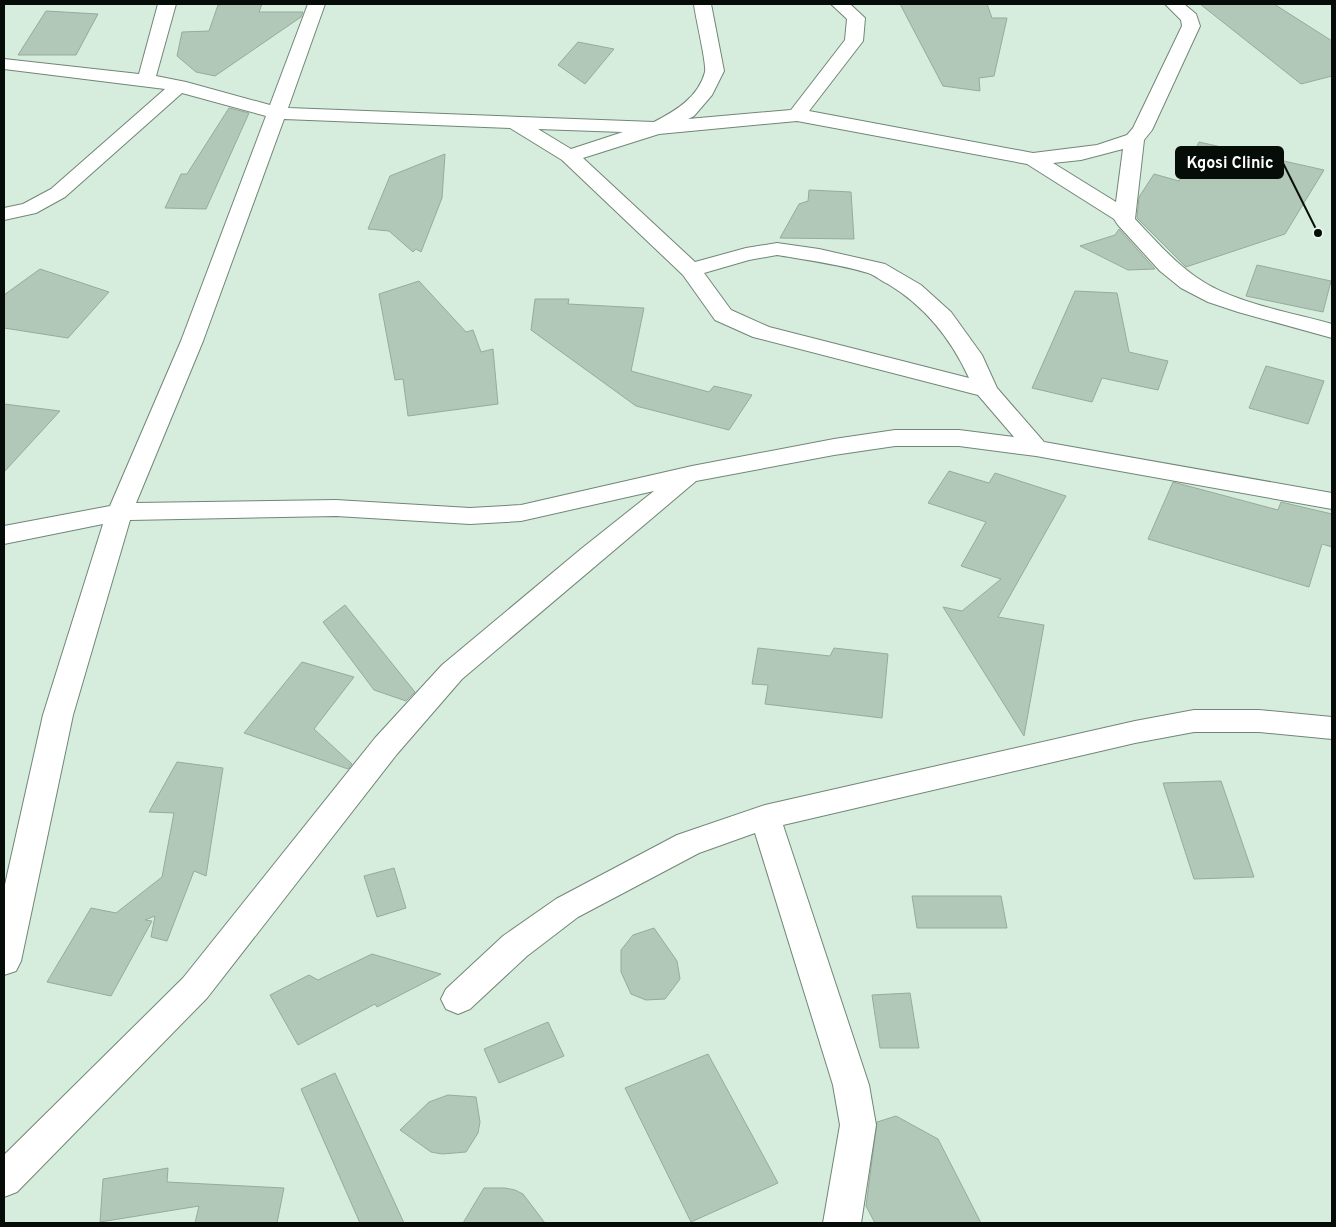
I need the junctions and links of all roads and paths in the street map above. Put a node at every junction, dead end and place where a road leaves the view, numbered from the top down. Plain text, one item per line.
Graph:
1 (167, 4) edge
2 (317, 4) edge
3 (702, 4) edge
4 (840, 4) edge
5 (1174, 4) edge
6 (7, 66) edge
7 (146, 80) junction
8 (179, 86) junction
9 (276, 113) junction
10 (796, 115) junction
11 (516, 124) junction
12 (657, 128) junction
13 (1134, 139) junction
14 (569, 156) junction
15 (1033, 158) junction
16 (4, 214) edge
17 (1124, 216) junction
18 (691, 270) junction
19 (1332, 332) edge
20 (986, 390) junction
21 (1036, 448) junction
22 (692, 474) junction
23 (1332, 501) edge
24 (120, 512) junction
25 (4, 535) edge
26 (1332, 728) edge
27 (765, 817) junction
28 (4, 961) edge
29 (458, 999) dead end
30 (4, 1180) edge
31 (842, 1223) edge

1 - 7 street
2 - 9 street
3 - 12 street
4 - 10 street
5 - 13 street
6 - 7 street
7 - 8 street
8 - 9 street
8 - 16 street
9 - 11 street
9 - 24 street
10 - 12 street
10 - 15 street
11 - 12 street
11 - 14 street
12 - 14 street
13 - 15 street
13 - 17 street
14 - 18 street
15 - 17 street
17 - 19 street
18 - 20 street
18 - 20 street
20 - 21 street
21 - 22 street
21 - 23 street
22 - 24 street
22 - 30 street
24 - 25 street
24 - 28 street
26 - 27 street
27 - 29 street
27 - 31 street

